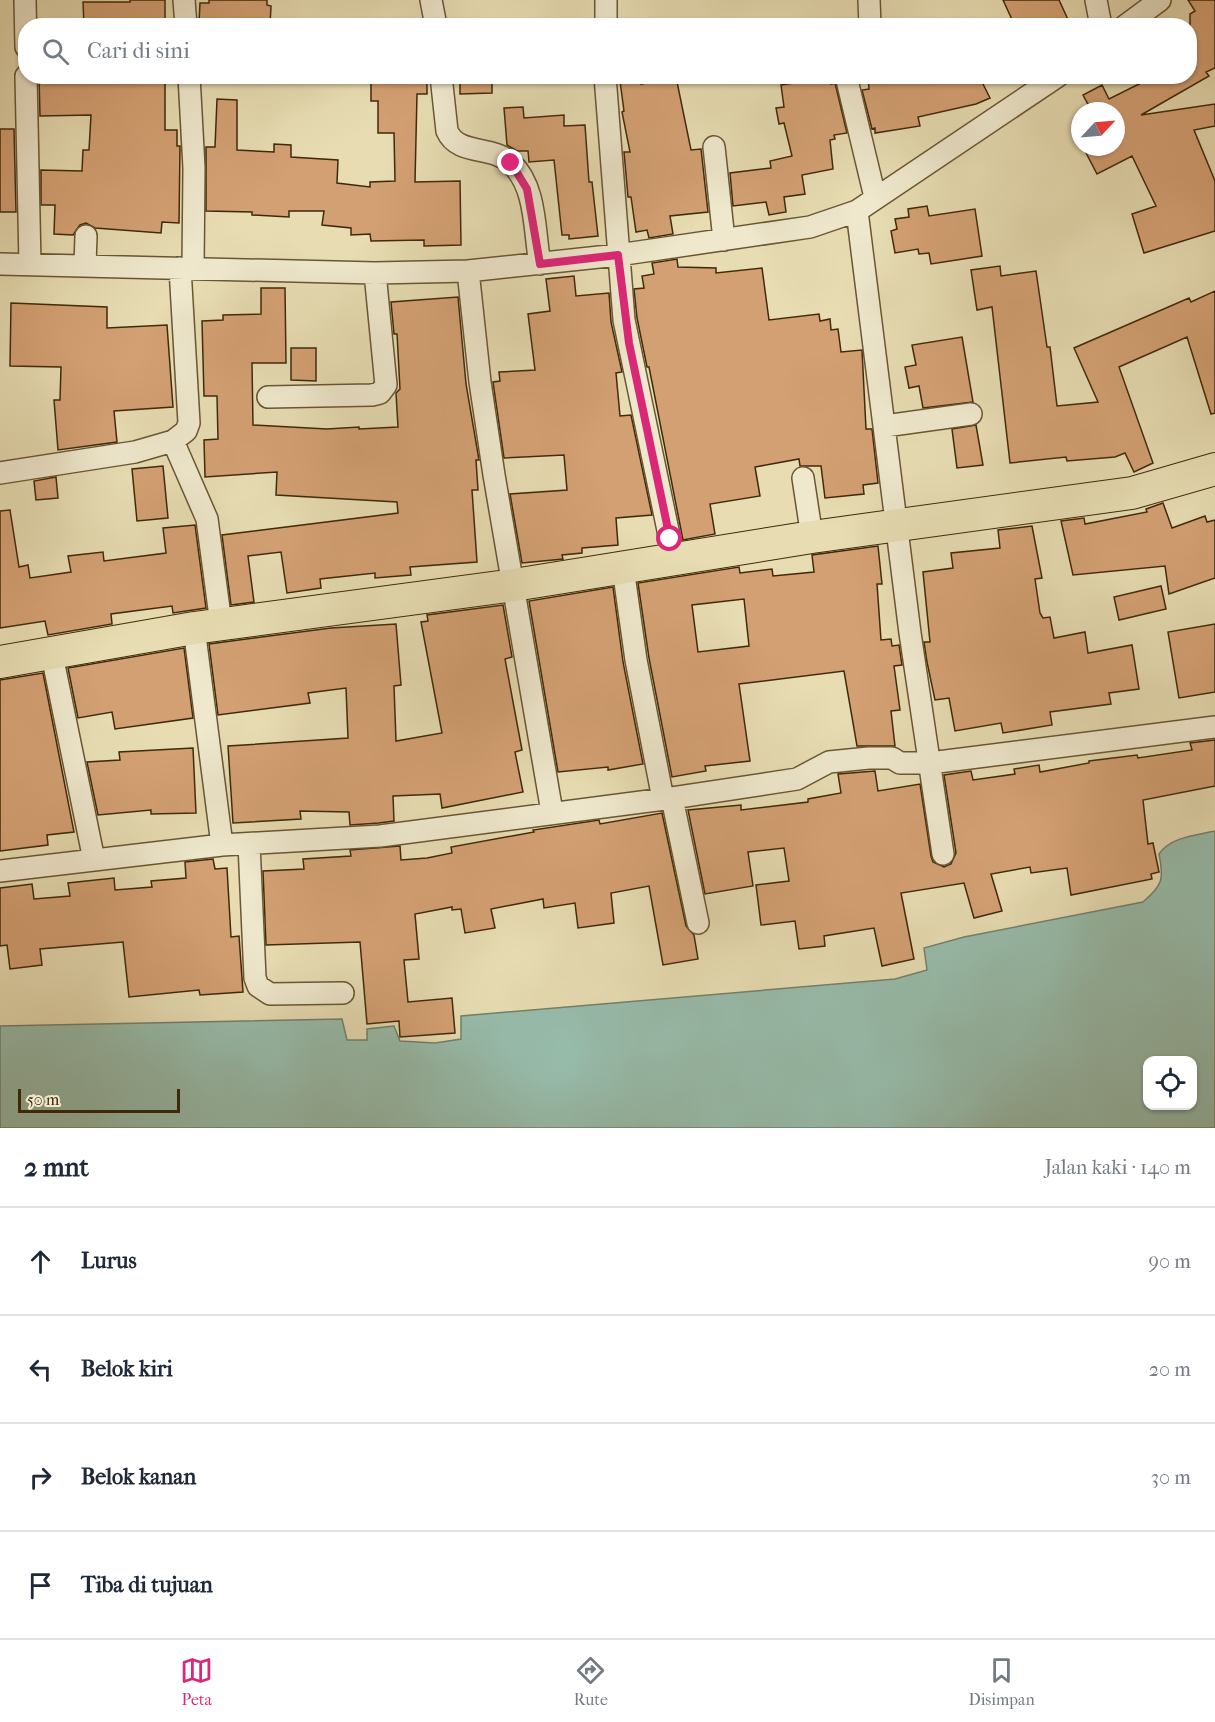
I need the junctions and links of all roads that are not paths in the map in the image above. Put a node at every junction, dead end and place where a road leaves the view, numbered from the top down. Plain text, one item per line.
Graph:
1 (25, 0) edge
2 (184, 0) edge
3 (431, 0) edge
4 (606, 0) edge
5 (869, 0) edge
6 (1096, 0) edge
7 (1161, 0) edge
8 (25, 18) edge
9 (185, 18) edge
10 (434, 18) edge
11 (606, 18) edge
12 (870, 18) edge
13 (1099, 18) edge
14 (1136, 18) edge
15 (26, 84) edge
16 (189, 84) edge
17 (442, 84) edge
18 (606, 84) edge
19 (848, 84) edge
20 (1046, 84) edge
21 (714, 147) dead end
22 (875, 197) junction
23 (857, 211) junction
24 (86, 236) dead end
25 (724, 240) junction
26 (618, 255) junction
27 (0, 264) edge
28 (30, 264) junction
29 (540, 264) junction
30 (85, 265) junction
31 (186, 268) junction
32 (468, 272) junction
33 (375, 273) junction
34 (268, 396) dead end
35 (971, 414) dead end
36 (885, 426) junction
37 (173, 441) junction
38 (1215, 469) edge
39 (0, 472) edge
40 (803, 478) dead end
41 (898, 525) junction
42 (812, 537) junction
43 (674, 559) junction
44 (623, 568) junction
45 (514, 585) junction
46 (207, 626) junction
47 (52, 655) junction
48 (0, 662) edge
49 (1215, 727) edge
50 (930, 763) junction
51 (668, 799) junction
52 (552, 812) junction
53 (249, 844) junction
54 (222, 845) junction
55 (943, 854) dead end
56 (94, 860) junction
57 (0, 871) edge
58 (698, 923) dead end
59 (344, 993) dead end

1 - 8 street
2 - 9 street
3 - 10 street
4 - 11 street
5 - 12 street
6 - 13 street
7 - 14 street
15 - 28 street
16 - 31 street
17 - 29 street
18 - 26 street
19 - 22 street
20 - 22 street
21 - 25 street
22 - 23 street
23 - 25 street
23 - 36 street
24 - 30 street
25 - 26 street
26 - 29 street
26 - 43 street
27 - 28 street
28 - 30 street
29 - 32 street
30 - 31 street
31 - 33 street
31 - 37 street
32 - 33 street
32 - 45 street
33 - 34 street
35 - 36 street
36 - 41 street
37 - 39 street
37 - 46 street
38 - 41 highway
40 - 42 street
41 - 42 highway
41 - 50 street
42 - 43 highway
43 - 44 highway
44 - 45 highway
44 - 51 street
45 - 46 highway
45 - 52 street
46 - 47 highway
46 - 54 street
47 - 48 highway
47 - 56 street
49 - 50 street
50 - 51 street
50 - 55 street
51 - 52 street
51 - 58 street
52 - 53 street
53 - 54 street
53 - 59 street
54 - 56 street
56 - 57 street

